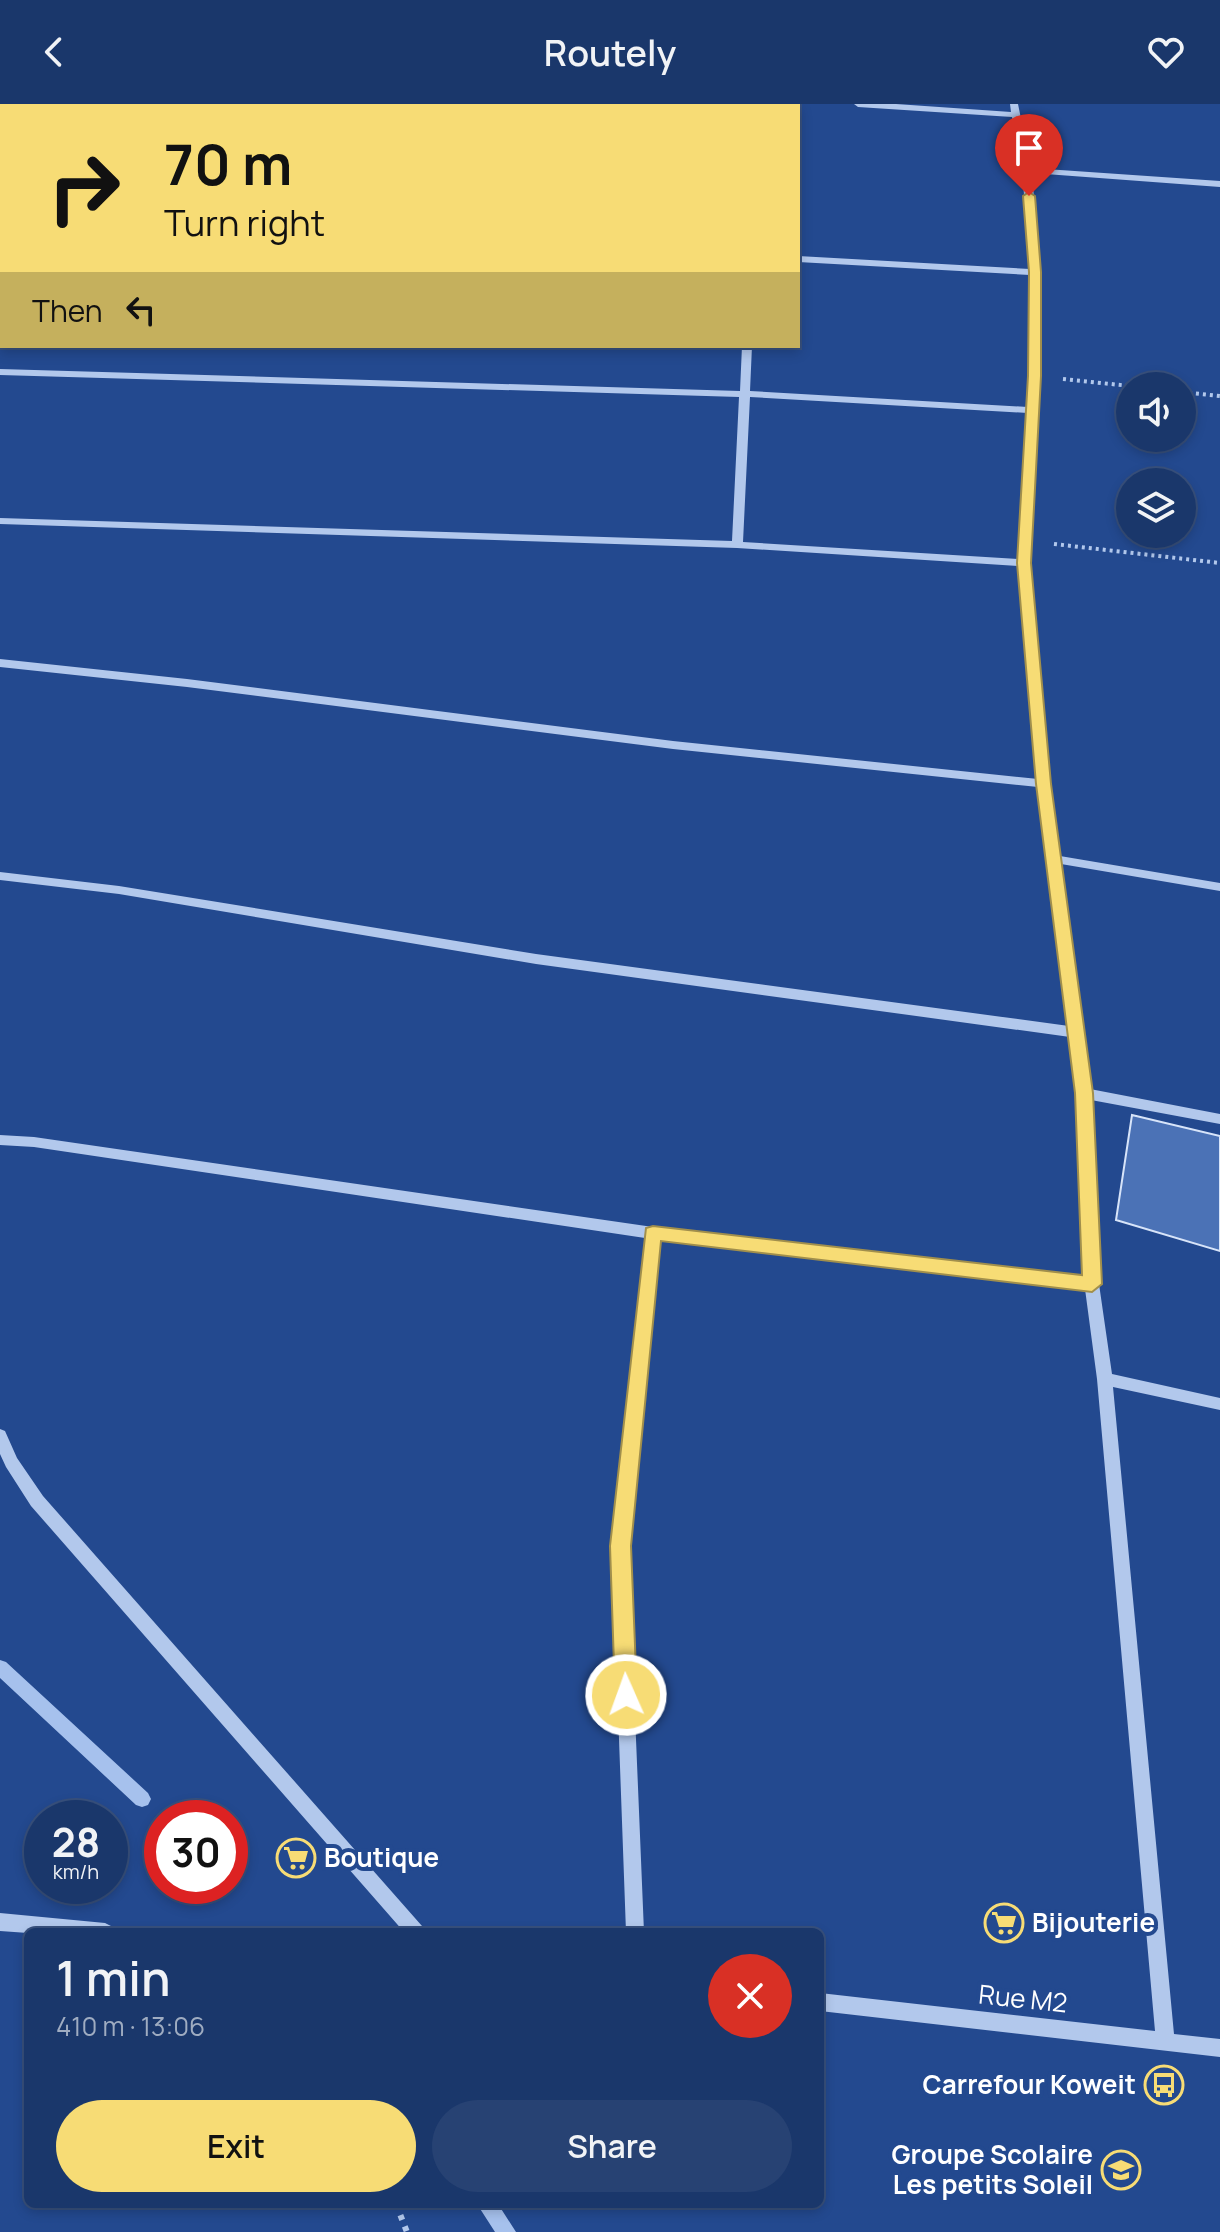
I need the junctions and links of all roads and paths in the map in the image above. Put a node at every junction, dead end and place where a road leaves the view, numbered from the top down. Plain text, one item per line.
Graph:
1 (858, 104) edge
2 (1015, 109) edge
3 (1027, 170) junction
4 (1220, 184) edge
5 (800, 259) edge
6 (1035, 272) junction
7 (747, 348) edge
8 (0, 372) edge
9 (1034, 376) junction
10 (1116, 385) edge
11 (1196, 393) edge
12 (747, 394) junction
13 (1220, 396) edge
14 (1033, 410) junction
15 (0, 521) edge
16 (1025, 541) junction
17 (737, 545) junction
18 (1024, 563) junction
19 (1220, 563) edge
20 (0, 663) edge
21 (1044, 784) junction
22 (1054, 859) junction
23 (0, 876) edge
24 (1220, 887) edge
25 (1073, 1032) junction
26 (1084, 1093) junction
27 (1220, 1119) edge
28 (0, 1140) edge
29 (653, 1233) junction
30 (1092, 1284) junction
31 (1105, 1379) junction
32 (1220, 1404) edge
33 (0, 1436) edge
34 (0, 1922) edge
35 (63, 1928) edge
36 (412, 1928) edge
37 (635, 1928) edge
38 (824, 2002) edge
39 (1165, 2040) junction
40 (1220, 2048) edge
41 (398, 2208) edge
42 (407, 2232) edge

1 - 2 street
2 - 3 street
3 - 4 street
3 - 6 street
5 - 6 street
6 - 9 street
7 - 12 street
8 - 12 street
9 - 10 path
9 - 14 street
11 - 13 path
12 - 14 street
12 - 17 street
14 - 16 street
15 - 17 street
16 - 18 street
16 - 19 path
17 - 18 street
18 - 21 street
20 - 21 street
21 - 22 street
22 - 24 street
22 - 25 street
23 - 25 street
25 - 26 street
26 - 27 street
26 - 30 street
28 - 29 street
29 - 30 street
29 - 37 street
30 - 31 street
31 - 32 street
31 - 39 street
33 - 36 street
34 - 35 street
38 - 39 street, Rue M2
39 - 40 street, Rue M2
41 - 42 path

